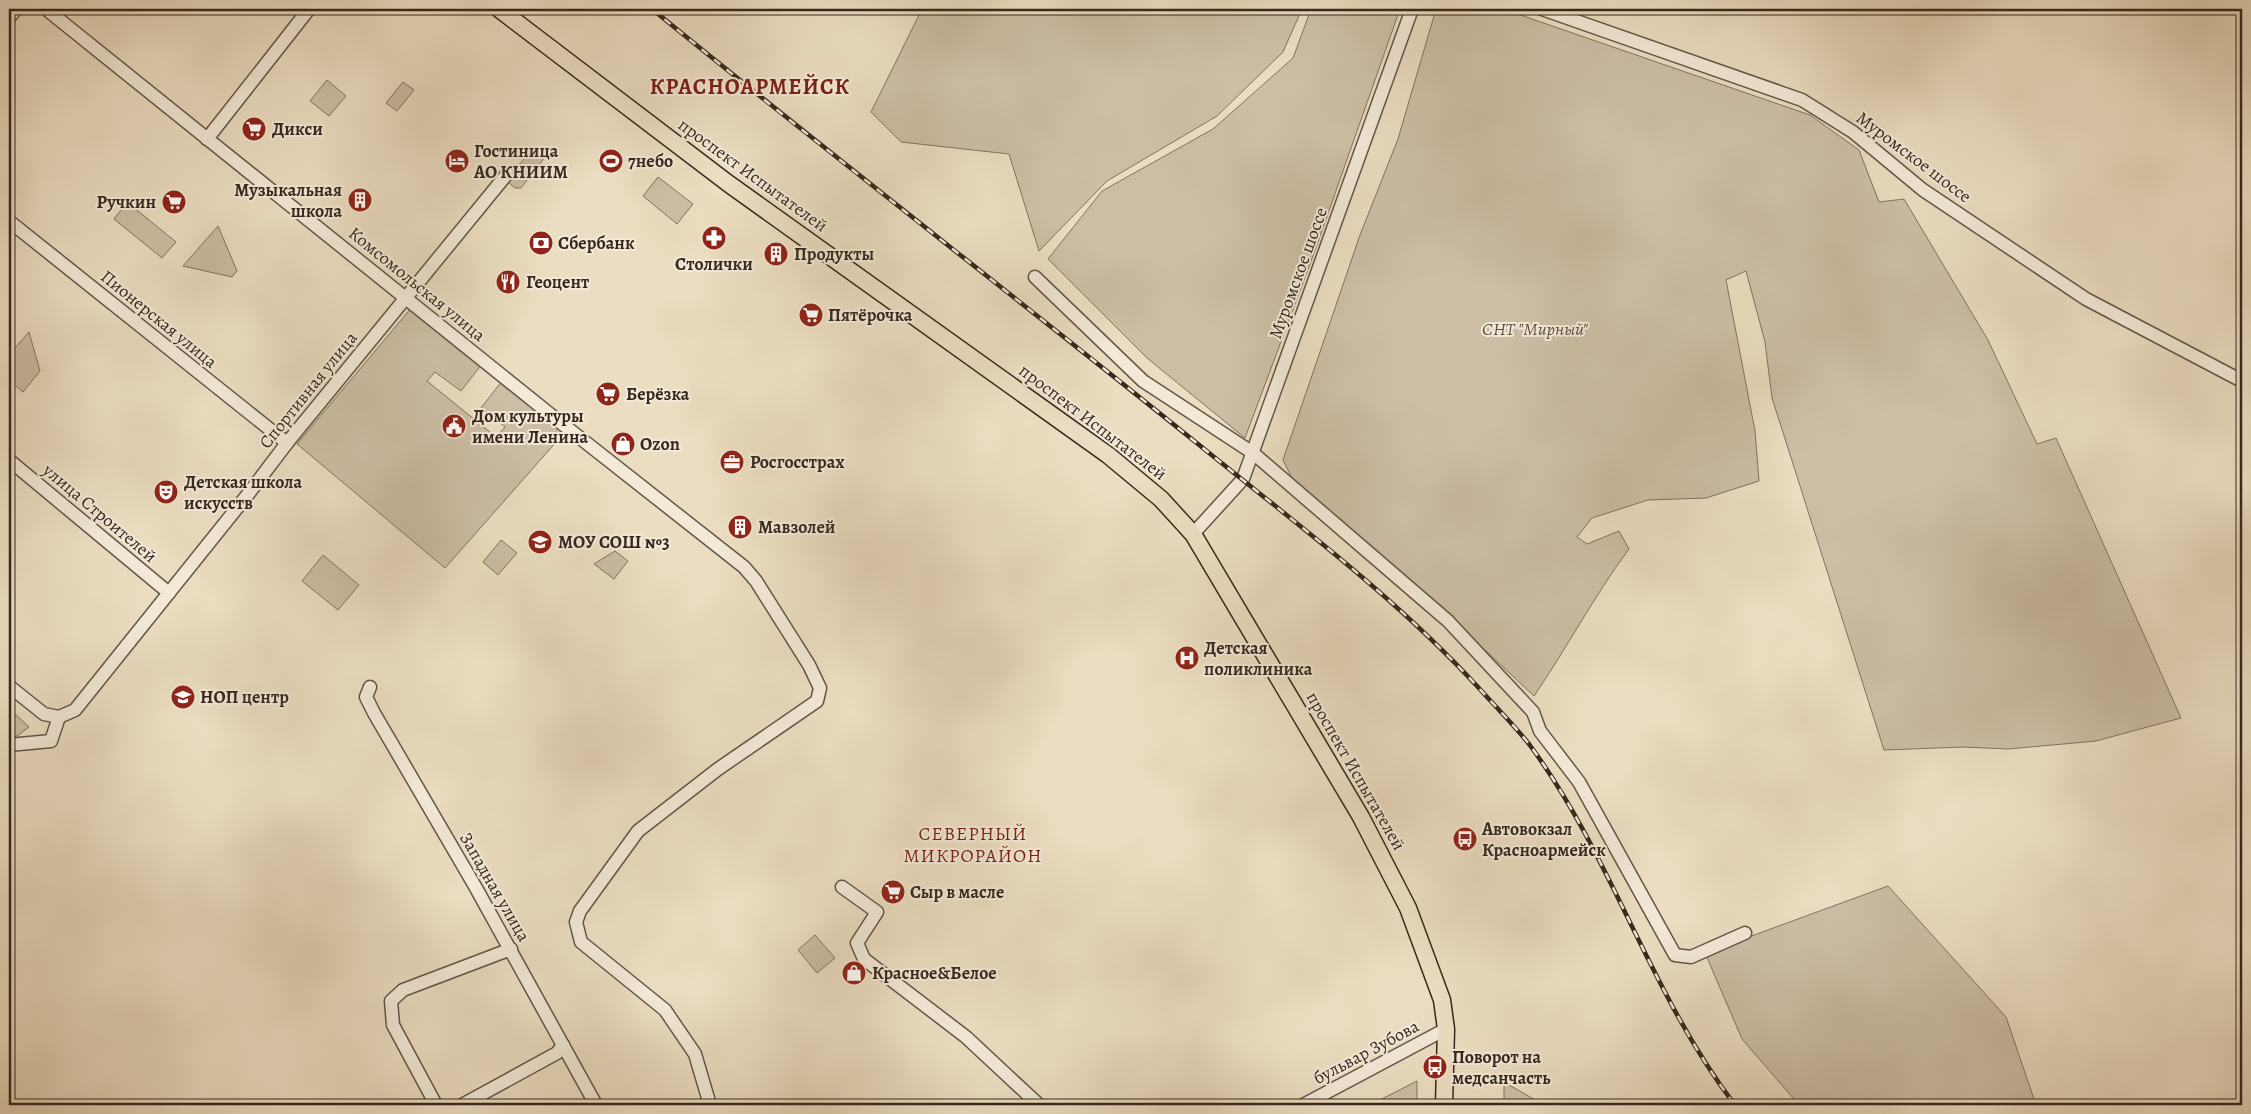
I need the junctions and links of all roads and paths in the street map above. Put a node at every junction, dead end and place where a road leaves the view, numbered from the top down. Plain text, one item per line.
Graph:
1 (16, 9) edge
2 (46, 9) edge
3 (309, 9) edge
4 (499, 9) edge
5 (1412, 9) edge
6 (1542, 9) edge
7 (9, 18) edge
8 (207, 139) junction
9 (506, 174) dead end
10 (9, 221) edge
11 (1035, 277) dead end
12 (407, 299) junction
13 (2242, 381) edge
14 (287, 443) junction
15 (1253, 453) junction
16 (9, 460) edge
17 (1193, 534) junction
18 (169, 593) junction
19 (9, 686) edge
20 (370, 687) dead end
21 (59, 717) junction
22 (9, 745) edge
23 (842, 887) dead end
24 (1745, 934) dead end
25 (511, 949) junction
26 (1446, 1029) junction
27 (563, 1045) junction
28 (707, 1104) edge
29 (436, 1105) edge
30 (462, 1105) edge
31 (596, 1105) edge
32 (1039, 1105) edge
33 (1303, 1105) edge
34 (1444, 1105) edge

1 - 7 street
2 - 8 street, Комсомольская улица
3 - 8 street
4 - 17 main road, проспект Испытателей
5 - 15 street, Муромское шоссе
6 - 13 street, Муромское шоссе
8 - 12 street, Комсомольская улица
9 - 12 street, Спортивная улица
10 - 14 street, Пионерская улица
11 - 15 street
12 - 14 street, Спортивная улица
12 - 28 street, Комсомольская улица
14 - 18 street, Спортивная улица
15 - 17 street, Муромское шоссе
15 - 24 street
16 - 18 street, улица Строителей
17 - 26 main road, проспект Испытателей
18 - 21 street, Спортивная улица
19 - 21 street
20 - 25 street, Западная улица
21 - 22 street
23 - 32 street
25 - 27 street, Западная улица
25 - 29 street
26 - 33 street, бульвар Зубова
26 - 34 main road, проспект Испытателей
27 - 30 street
27 - 31 street, Западная улица

